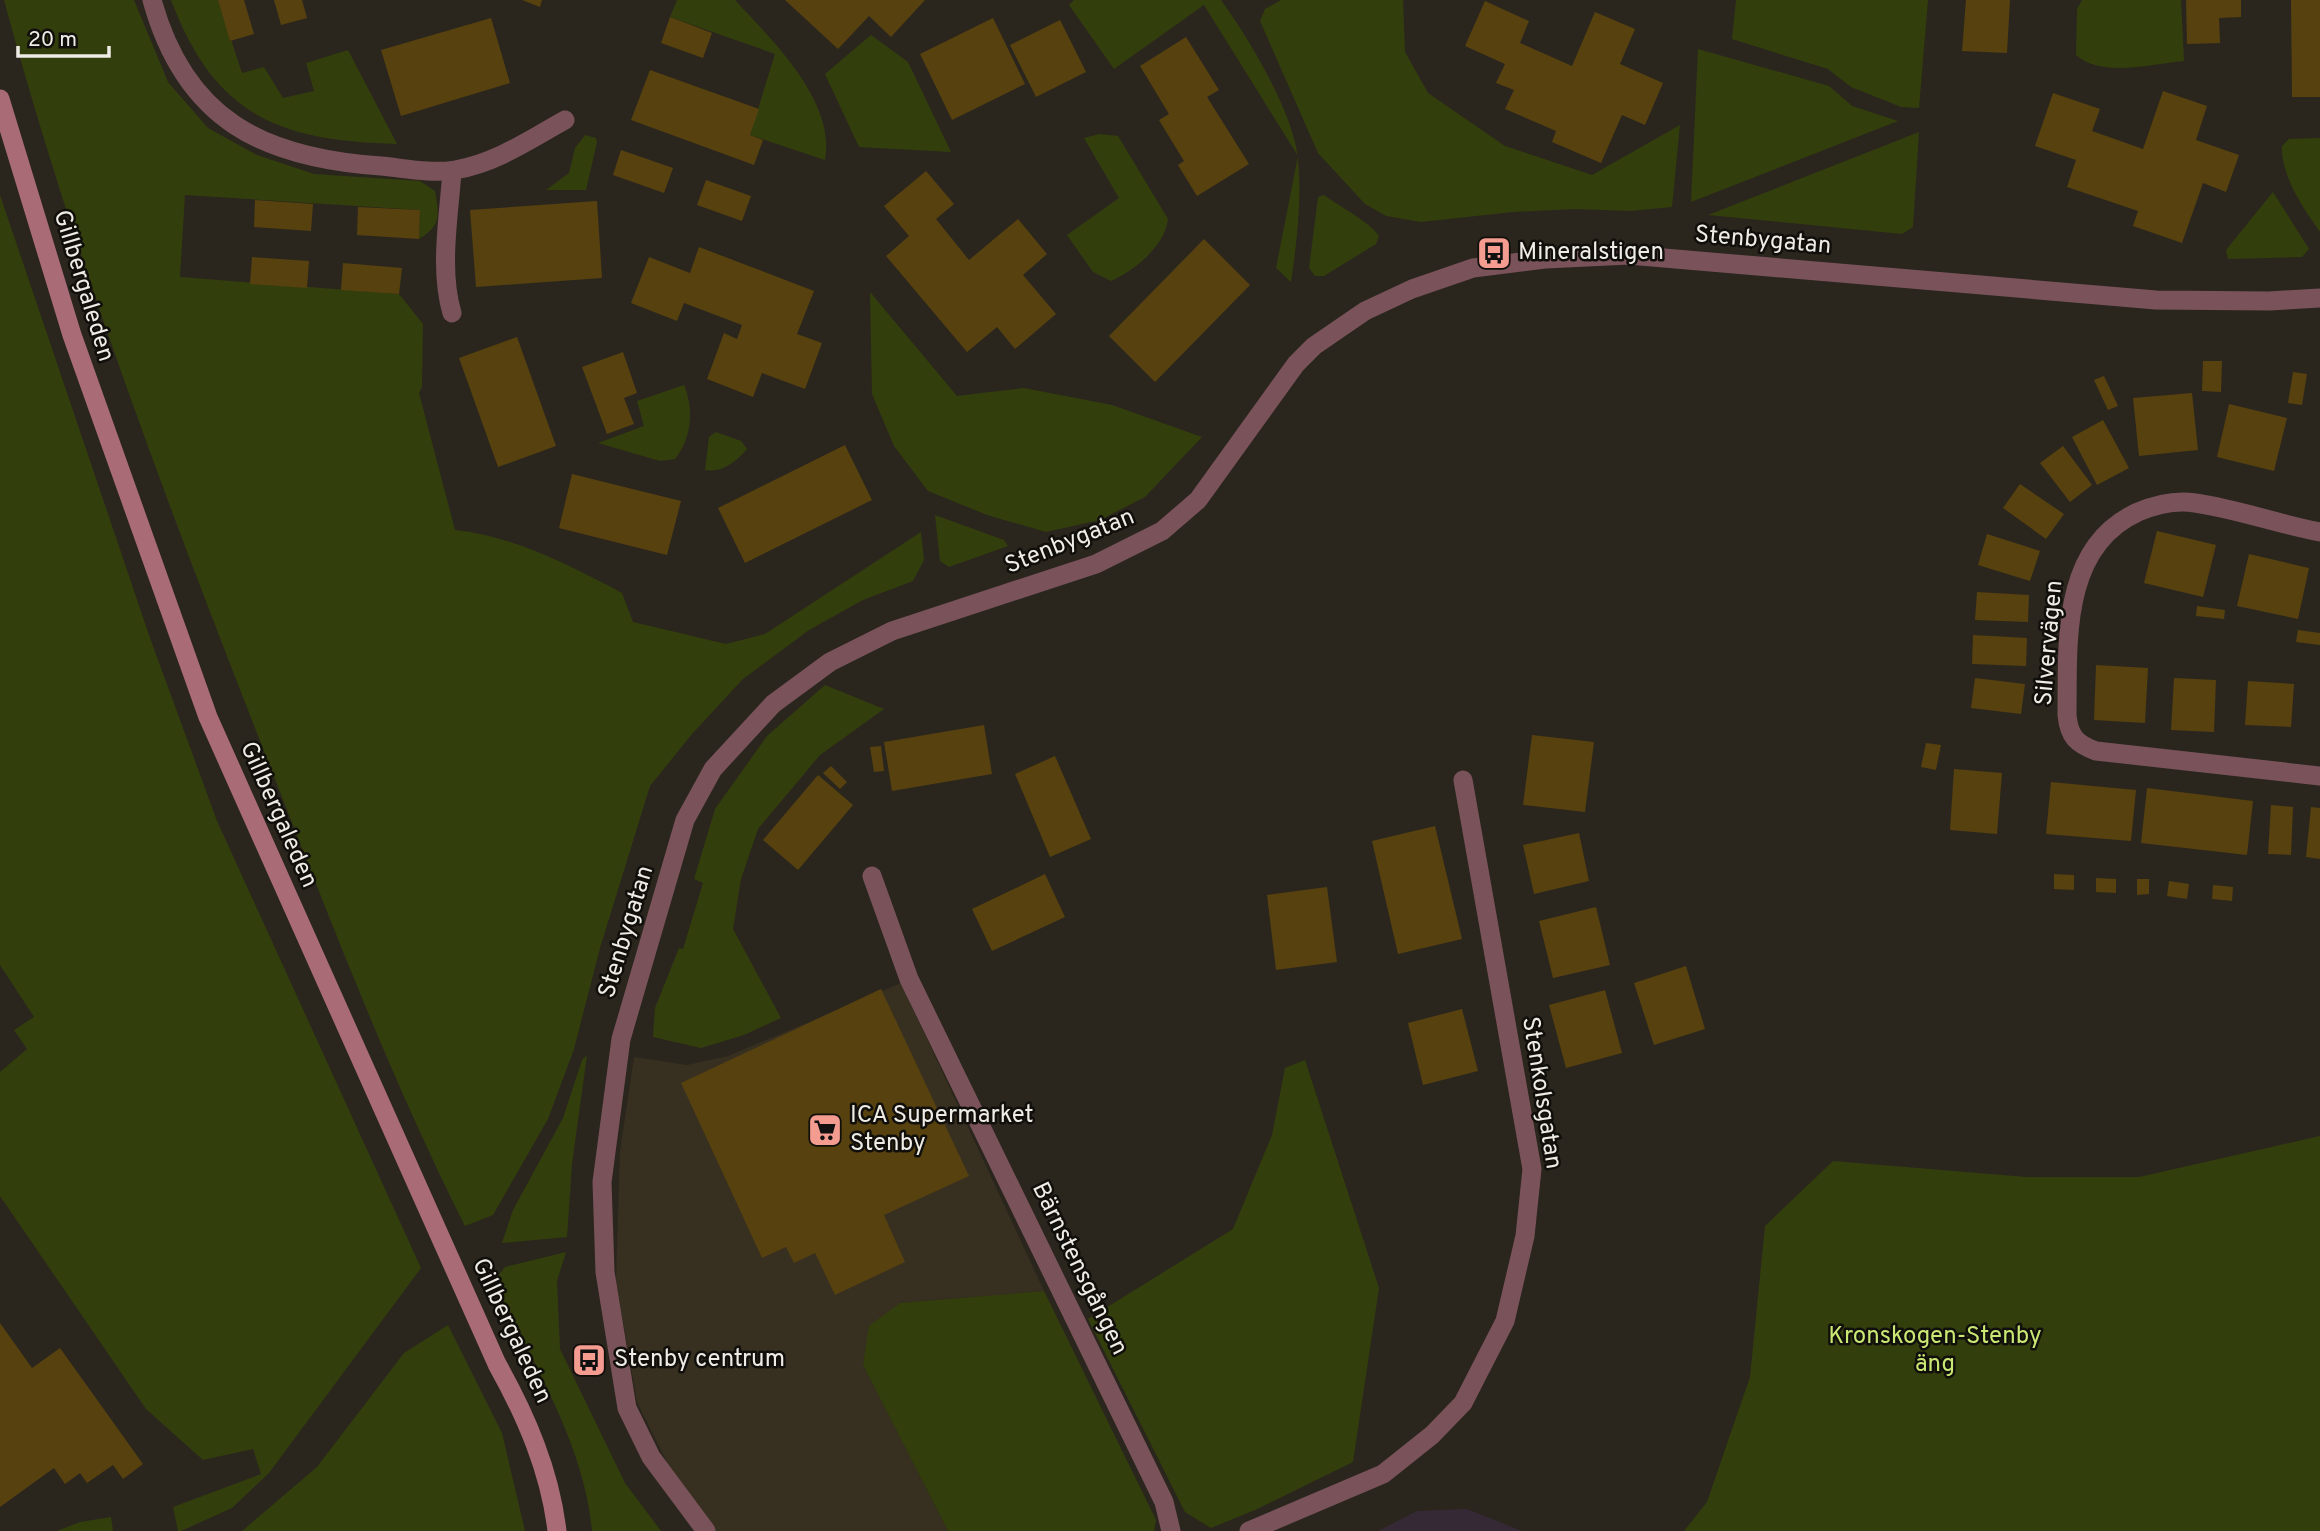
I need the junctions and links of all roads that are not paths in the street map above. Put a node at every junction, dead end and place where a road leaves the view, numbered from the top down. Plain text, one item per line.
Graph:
1 (152, 0) edge
2 (0, 99) edge
3 (565, 120) dead end
4 (452, 171) junction
5 (2320, 298) edge
6 (452, 313) dead end
7 (2320, 532) edge
8 (2320, 776) edge
9 (1462, 780) dead end
10 (872, 876) dead end
11 (558, 1531) edge
12 (706, 1531) edge
13 (1171, 1531) edge
14 (1249, 1531) edge

1 - 4 street
2 - 11 main road, Gillbergaleden
3 - 4 street
4 - 6 street
5 - 12 street, Stenbygatan
7 - 8 street, Silvervägen
9 - 14 street, Stenkolsgatan
10 - 13 street, Bärnstensgången

